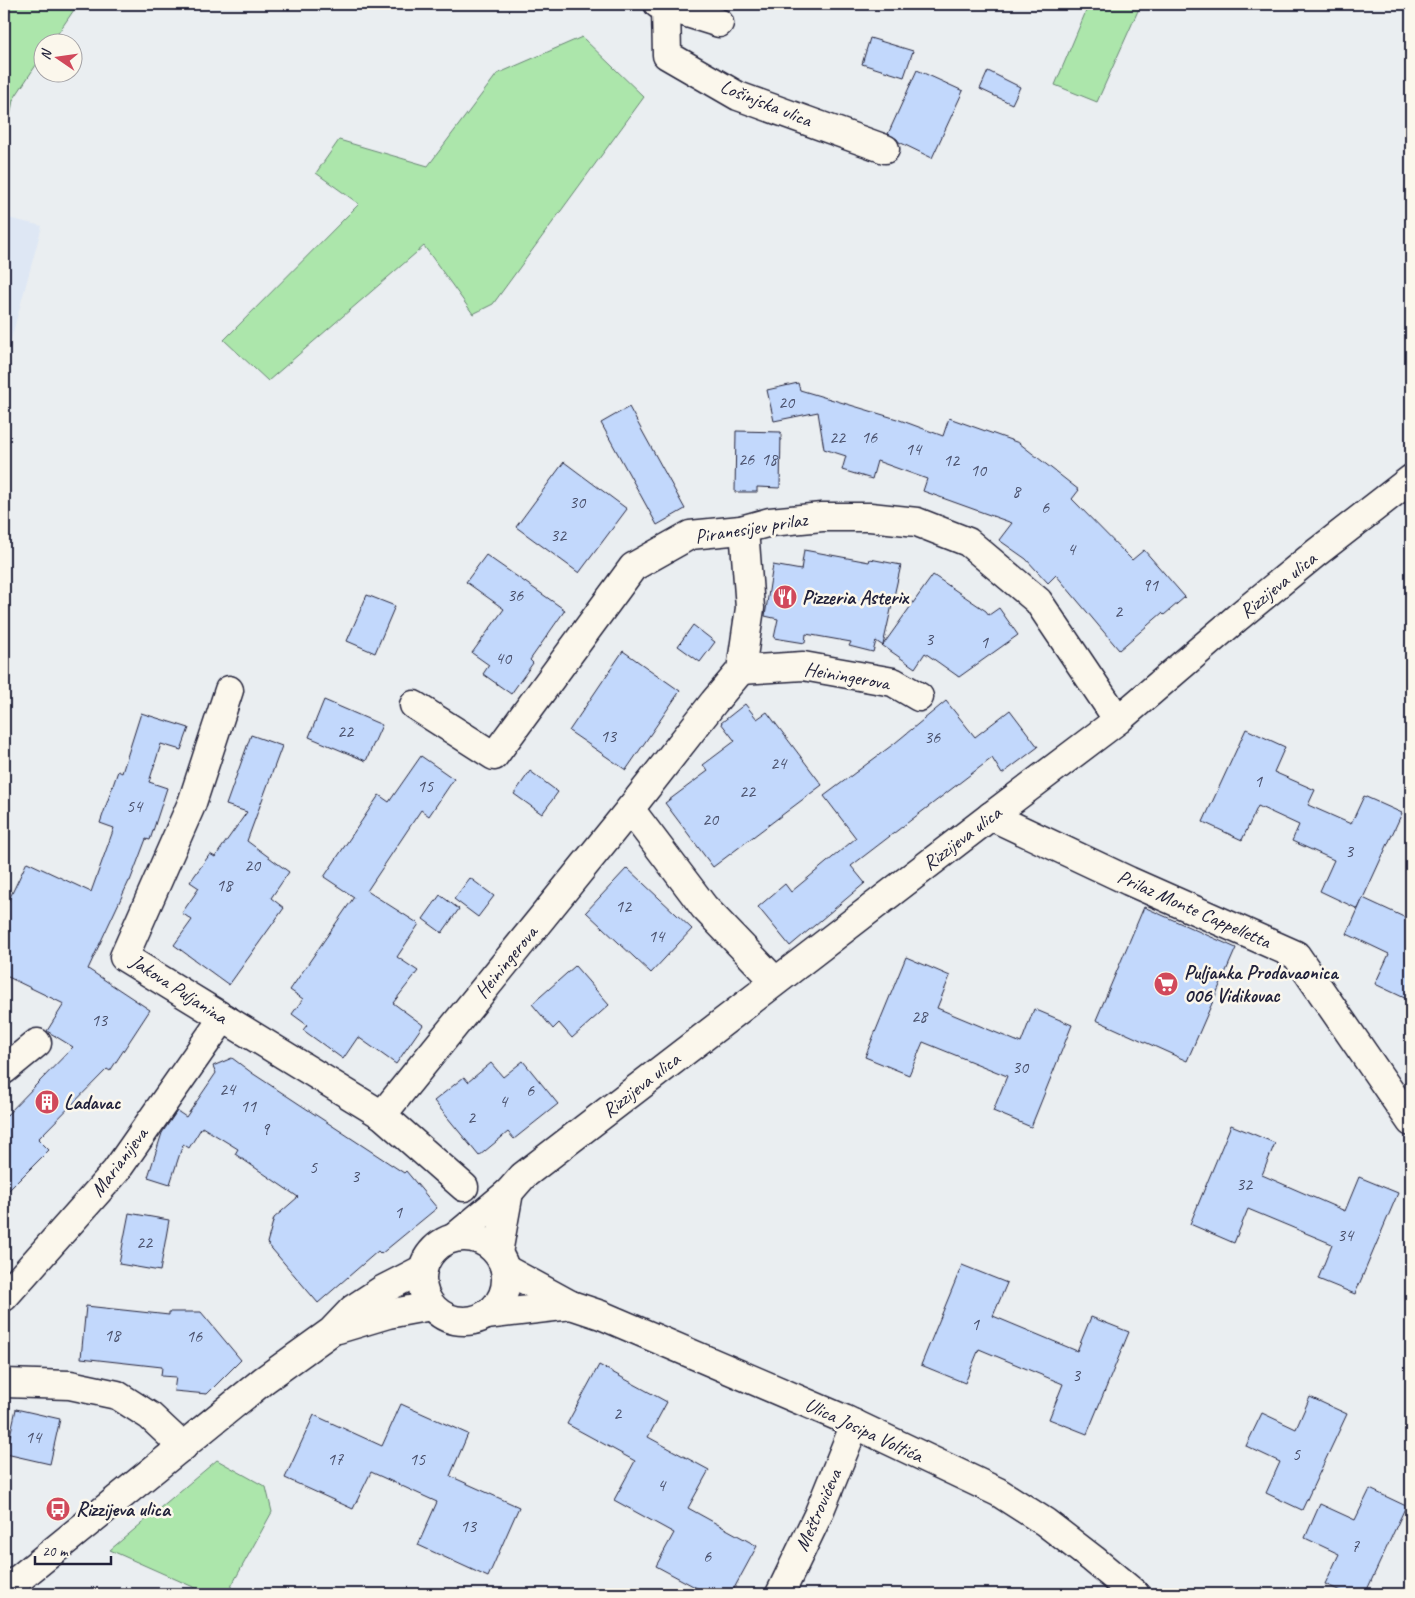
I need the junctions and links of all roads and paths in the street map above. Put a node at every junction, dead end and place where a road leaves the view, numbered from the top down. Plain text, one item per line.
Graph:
1 (662, 6) edge
2 (719, 24) dead end
3 (885, 149) dead end
4 (1411, 478) edge
5 (741, 530) junction
6 (741, 670) junction
7 (229, 690) dead end
8 (919, 697) dead end
9 (414, 705) dead end
10 (1118, 720) junction
11 (630, 809) junction
12 (991, 816) junction
13 (775, 981) junction
14 (223, 1018) junction
15 (37, 1043) dead end
16 (4, 1070) edge
17 (382, 1115) junction
18 (1411, 1122) edge
19 (464, 1187) dead end
20 (508, 1192) junction
21 (455, 1237) junction
22 (501, 1261) junction
23 (423, 1269) junction
24 (4, 1297) edge
25 (571, 1305) junction
26 (431, 1306) junction
27 (486, 1315) junction
28 (332, 1331) junction
29 (4, 1383) edge
30 (855, 1424) junction
31 (183, 1448) junction
32 (4, 1591) edge
33 (780, 1594) edge
34 (1135, 1594) edge

1 - 2 street, Lošinjska ulica
1 - 3 street, Lošinjska ulica
4 - 10 street, Rizzijeva ulica
5 - 6 street
5 - 9 street, Piranesijev prilaz
5 - 10 street, Piranesijev prilaz
6 - 8 street, Heiningerova
6 - 11 street, Heiningerova
7 - 14 street, Jakova Puljanina
10 - 12 street, Rizzijeva ulica
11 - 13 street
11 - 17 street, Heiningerova
12 - 13 street, Rizzijeva ulica
12 - 18 street, Prilaz Monte Cappelletta
13 - 20 street, Rizzijeva ulica
14 - 17 street, Jakova Puljanina
14 - 24 street, Marianijeva
15 - 16 street
17 - 19 street, Jakova Puljanina
20 - 21 street, Rizzijeva ulica
20 - 22 street
21 - 22 street
21 - 23 street
22 - 25 street, Ulica Josipa Voltića
22 - 27 street
23 - 26 street
23 - 28 street
25 - 27 street, Ulica Josipa Voltića
25 - 30 street, Ulica Josipa Voltića
26 - 27 street
26 - 28 street
28 - 31 street
29 - 31 street
30 - 33 street, Meštrovićeva
30 - 34 street, Ulica Josipa Voltića
31 - 32 street

